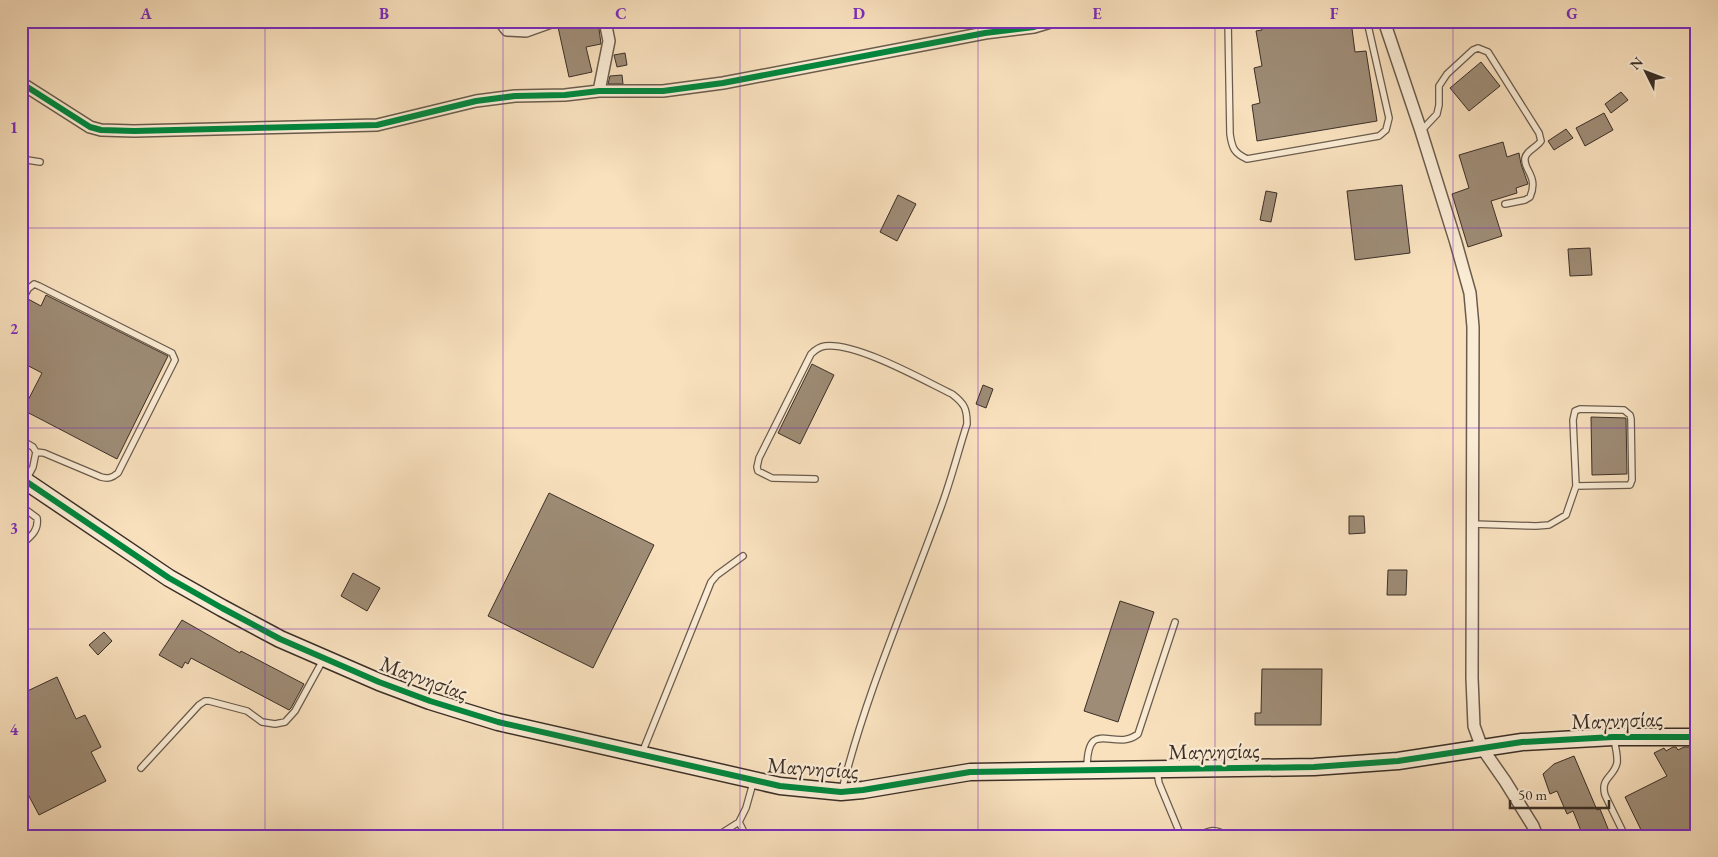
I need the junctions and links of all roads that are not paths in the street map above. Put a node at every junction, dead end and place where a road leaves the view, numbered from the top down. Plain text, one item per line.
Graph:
1 (500, 21) edge
2 (554, 21) edge
3 (605, 21) edge
4 (1054, 21) edge
5 (1228, 21) edge
6 (1368, 21) edge
7 (1384, 21) edge
8 (21, 83) edge
9 (599, 91) junction
10 (1421, 131) junction
11 (21, 159) edge
12 (40, 162) dead end
13 (1505, 204) dead end
14 (21, 302) edge
15 (21, 382) edge
16 (21, 387) edge
17 (21, 440) edge
18 (36, 452) junction
19 (815, 479) dead end
20 (23, 482) edge
21 (1576, 486) junction
22 (21, 506) edge
23 (1472, 524) junction
24 (21, 545) edge
25 (743, 556) dead end
26 (1175, 622) dead end
27 (324, 658) junction
28 (1613, 737) junction
29 (1697, 737) edge
30 (1482, 748) junction
31 (642, 754) junction
32 (141, 768) dead end
33 (1087, 769) junction
34 (1157, 770) junction
35 (754, 780) junction
36 (841, 792) junction
37 (739, 822) junction
38 (717, 836) edge
39 (746, 836) edge
40 (1181, 836) edge
41 (1197, 836) edge
42 (1226, 836) edge
43 (1536, 836) edge
44 (1625, 836) edge

1 - 2 street
3 - 9 street
4 - 9 street
5 - 6 lane
7 - 10 street
8 - 9 street
10 - 13 lane
10 - 23 street
11 - 12 lane
14 - 18 lane
15 - 16 lane
17 - 18 lane
18 - 20 lane
19 - 36 lane
20 - 27 street, Μαγνησίας
21 - 21 lane
21 - 23 lane
22 - 24 lane
23 - 30 street
25 - 31 lane
26 - 33 lane
27 - 31 street, Μαγνησίας
27 - 32 lane
28 - 29 street, Μαγνησίας
28 - 30 street, Μαγνησίας
28 - 44 lane
30 - 34 street, Μαγνησίας
30 - 43 street
31 - 35 street, Μαγνησίας
33 - 34 street, Μαγνησίας
33 - 36 street, Μαγνησίας
34 - 40 lane
35 - 36 street, Μαγνησίας
35 - 37 lane
37 - 38 lane
37 - 39 lane
41 - 42 lane

